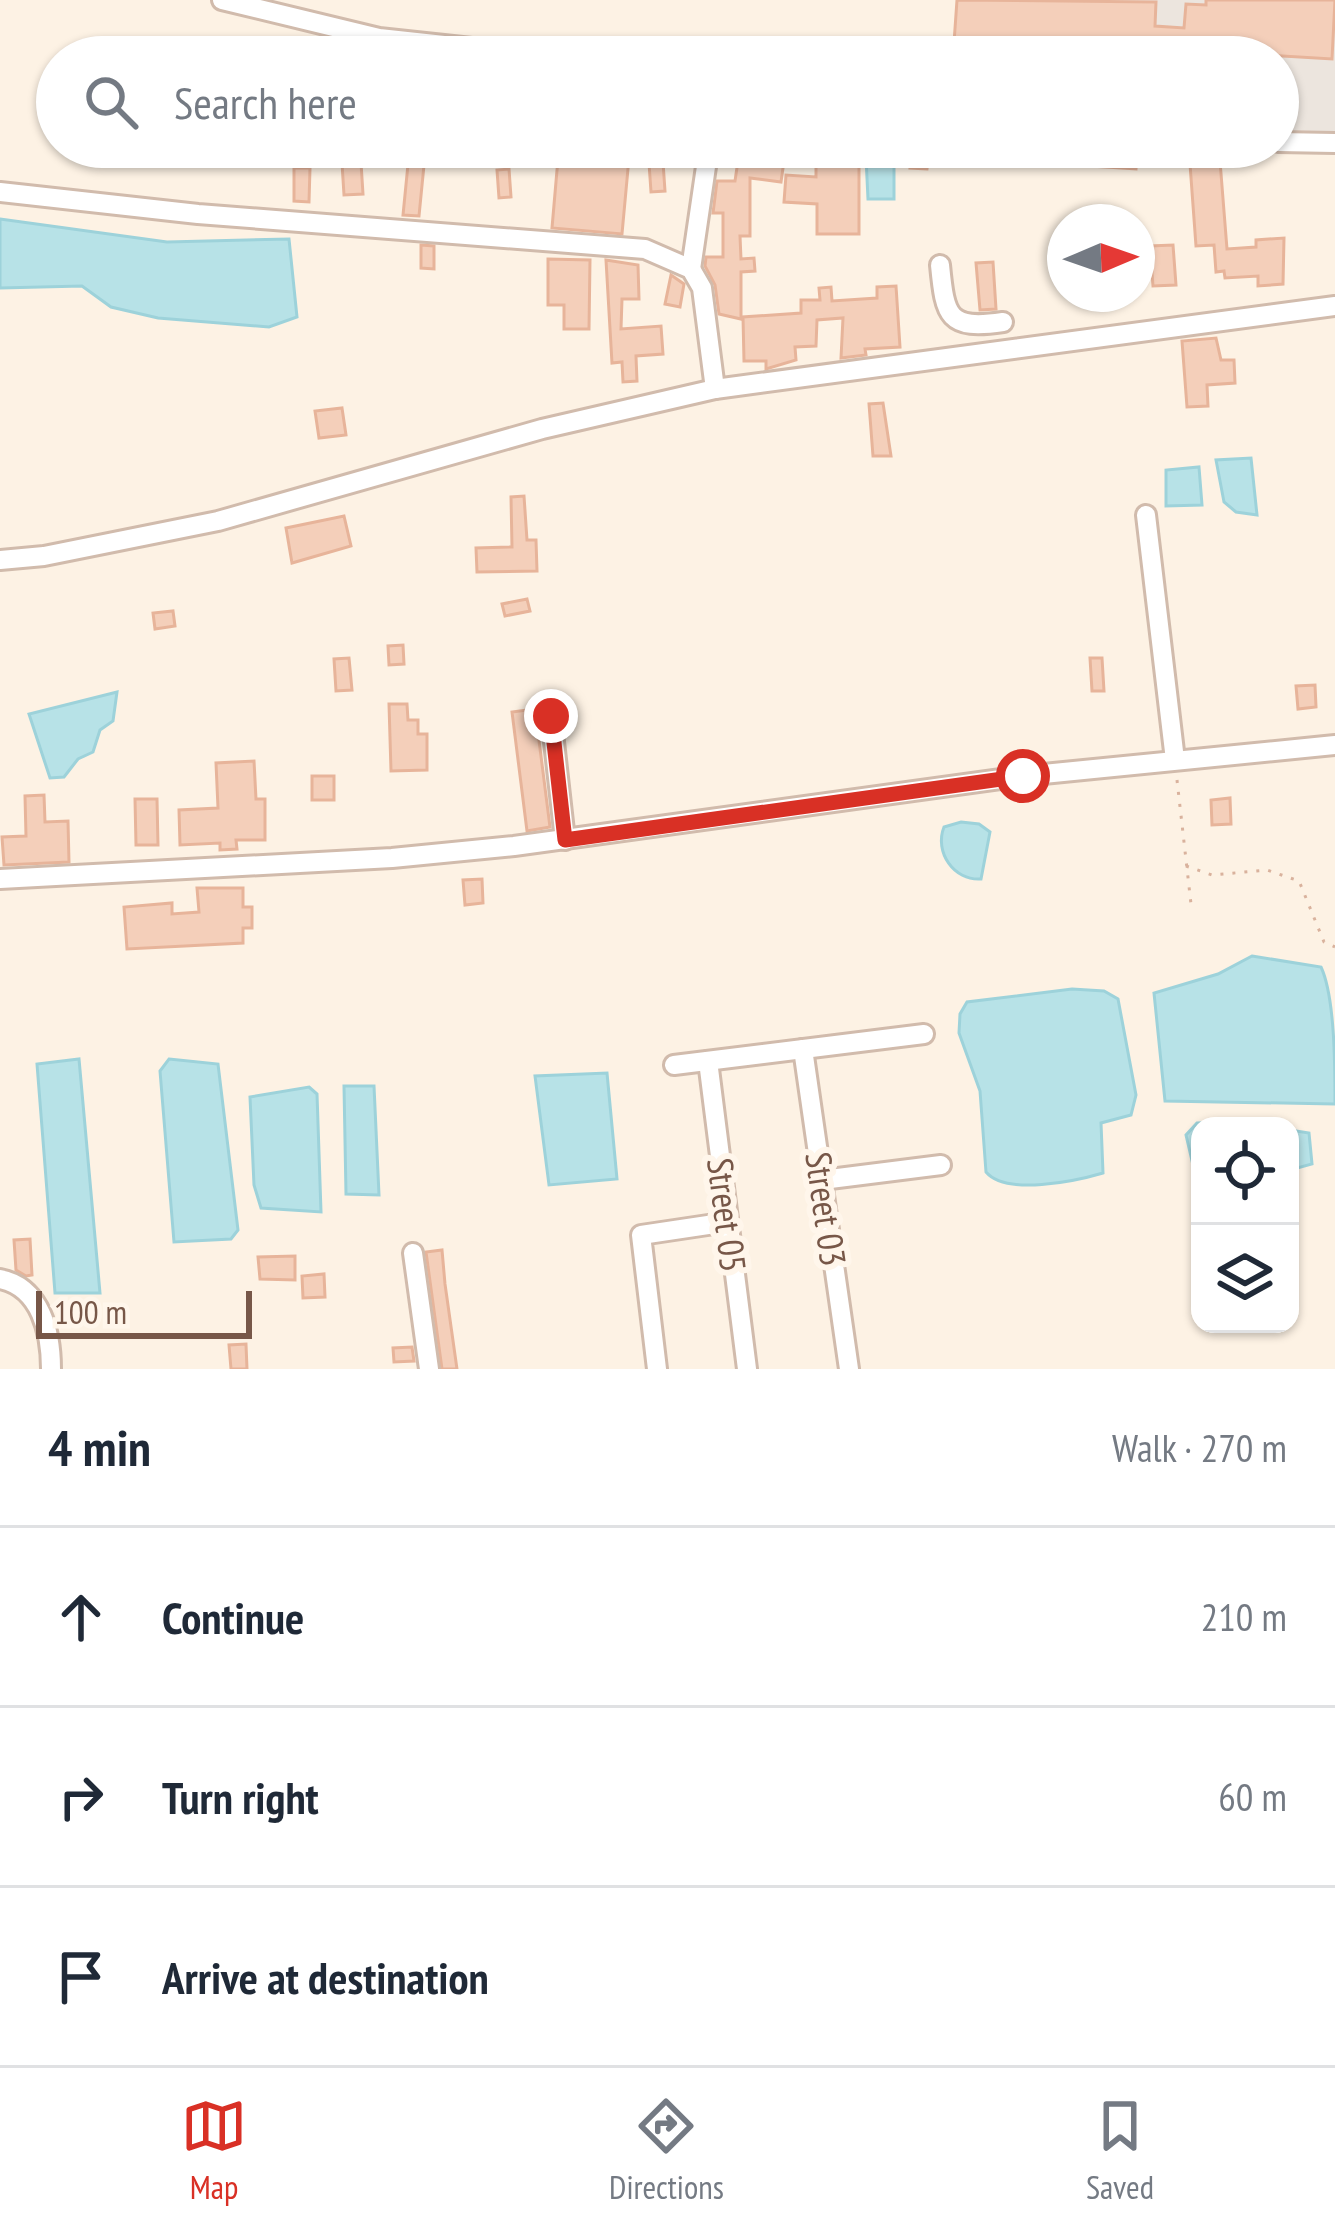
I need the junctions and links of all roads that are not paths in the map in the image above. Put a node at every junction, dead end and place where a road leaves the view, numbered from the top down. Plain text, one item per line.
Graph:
1 (222, 0) edge
2 (371, 36) edge
3 (1299, 142) edge
4 (1335, 143) edge
5 (706, 168) edge
6 (0, 192) edge
7 (940, 265) dead end
8 (692, 268) junction
9 (1335, 306) edge
10 (1003, 322) dead end
11 (969, 327) junction
12 (971, 352) junction
13 (715, 388) junction
14 (1146, 515) dead end
15 (0, 560) edge
16 (551, 716) dead end
17 (1335, 745) edge
18 (1175, 760) junction
19 (565, 840) junction
20 (0, 879) edge
21 (924, 1034) dead end
22 (803, 1049) junction
23 (708, 1060) junction
24 (674, 1065) dead end
25 (941, 1165) dead end
26 (822, 1180) junction
27 (728, 1222) junction
28 (413, 1253) dead end
29 (0, 1279) edge
30 (51, 1369) edge
31 (429, 1369) edge
32 (657, 1369) edge
33 (747, 1369) edge
34 (849, 1369) edge

1 - 2 street
3 - 4 street
5 - 8 street
6 - 8 street
7 - 11 street
8 - 13 street
9 - 12 street
10 - 11 street
11 - 12 street
12 - 13 street
13 - 15 street
14 - 18 street
16 - 19 street
17 - 18 street
18 - 19 street
19 - 20 street
21 - 22 street
22 - 23 street
22 - 26 street, Street 03
23 - 24 street
23 - 27 street, Street 05
25 - 26 street
26 - 34 street, Street 03
27 - 32 street
27 - 33 street, Street 05
28 - 31 street
29 - 30 street

